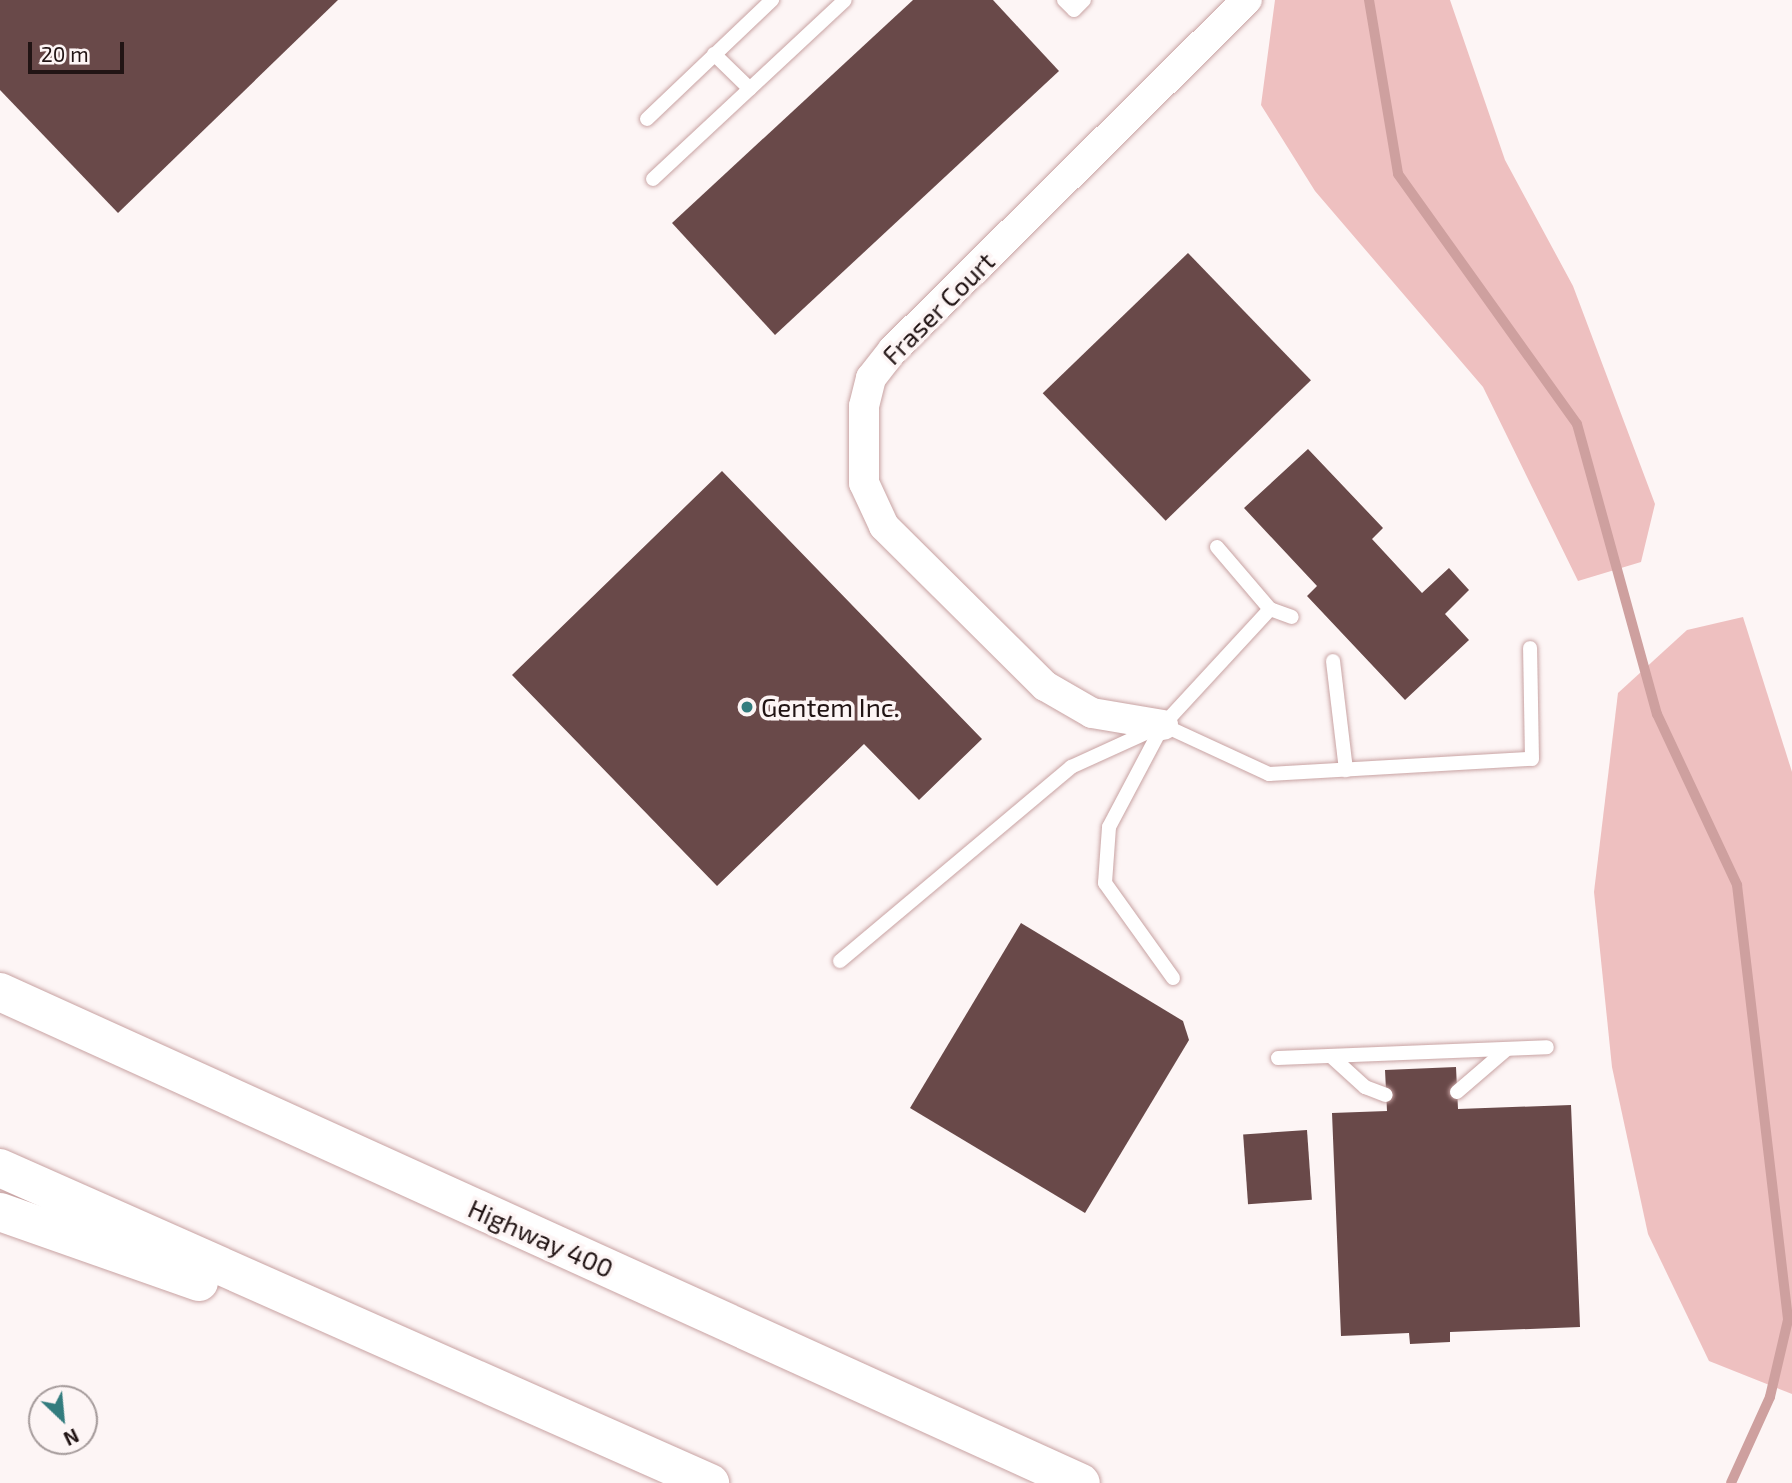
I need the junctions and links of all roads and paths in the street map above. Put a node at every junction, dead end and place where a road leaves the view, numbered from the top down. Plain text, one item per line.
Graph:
1 (772, 0) edge
2 (845, 0) edge
3 (1064, 0) edge
4 (1084, 0) edge
5 (1247, 0) edge
6 (714, 54) junction
7 (750, 89) junction
8 (647, 119) dead end
9 (653, 179) dead end
10 (1217, 547) dead end
11 (1270, 609) junction
12 (1292, 617) dead end
13 (1530, 648) dead end
14 (1333, 661) dead end
15 (1163, 725) junction
16 (1346, 770) junction
17 (840, 961) dead end
18 (0, 975) edge
19 (1173, 978) dead end
20 (15, 999) edge
21 (1548, 1047) dead end
22 (1507, 1049) junction
23 (1332, 1057) junction
24 (1278, 1058) dead end
25 (1457, 1092) dead end
26 (1386, 1095) dead end
27 (0, 1168) edge
28 (0, 1212) edge
29 (387, 1344) junction
30 (710, 1483) edge
31 (1081, 1483) edge

1 - 6 lane
2 - 7 lane
3 - 4 lane
5 - 15 street, Fraser Court
6 - 7 lane
6 - 8 lane
7 - 9 lane
10 - 11 lane
11 - 12 lane
11 - 15 lane
13 - 16 lane
14 - 16 lane
15 - 16 lane
15 - 17 lane
15 - 19 lane
18 - 20 highway
20 - 31 highway, Highway 400
21 - 22 lane
22 - 23 lane
22 - 25 lane
23 - 24 lane
23 - 26 lane
27 - 29 highway
28 - 29 highway
29 - 30 highway

